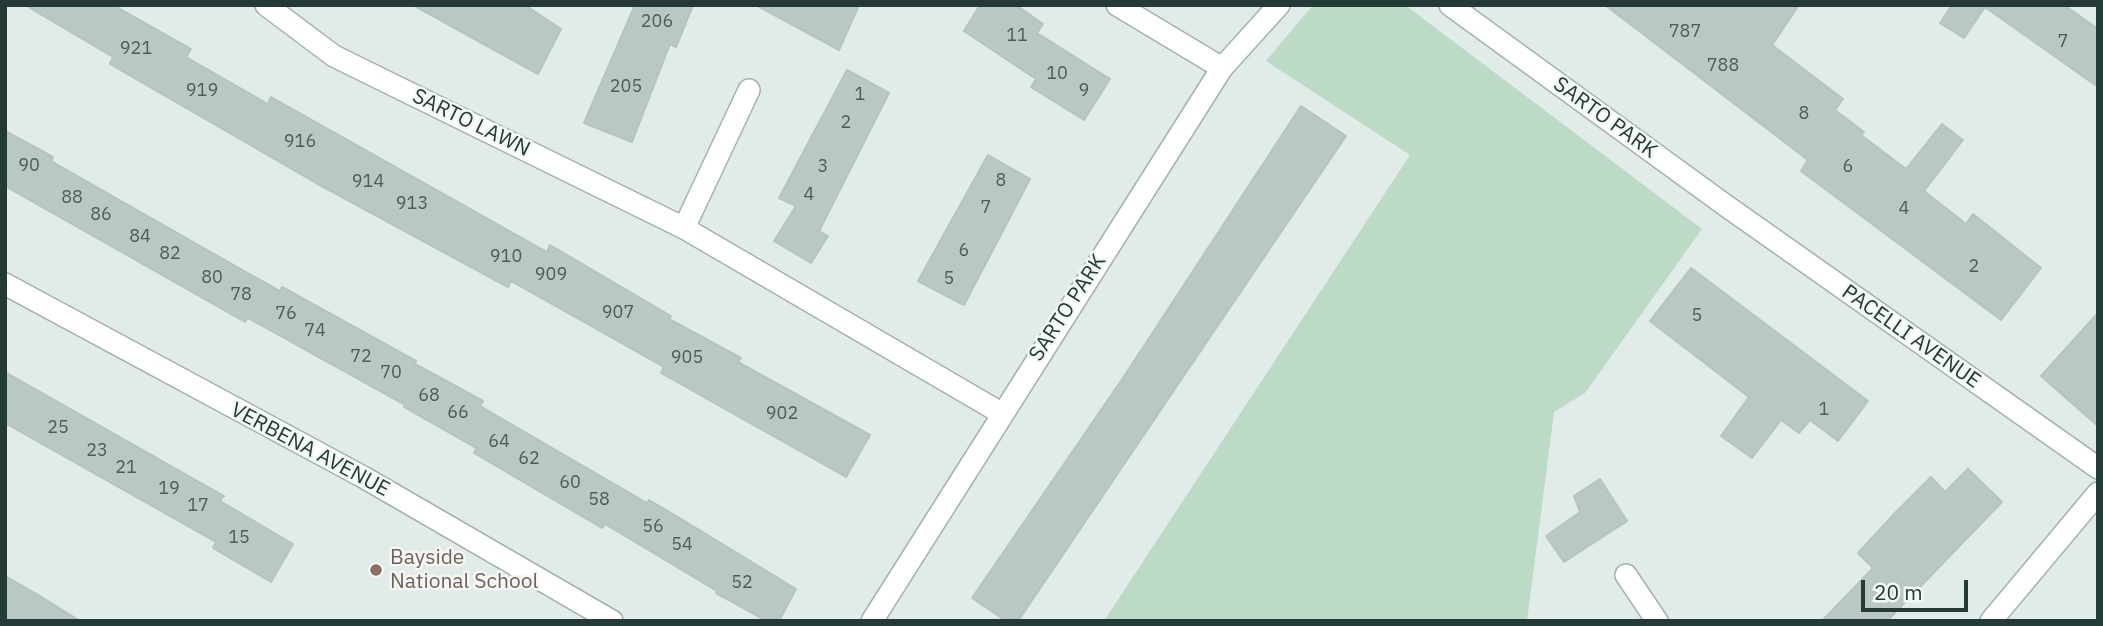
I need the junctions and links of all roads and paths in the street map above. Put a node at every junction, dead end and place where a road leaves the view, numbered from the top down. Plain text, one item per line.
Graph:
1 (266, 5) edge
2 (1117, 5) edge
3 (1279, 5) edge
4 (1450, 5) edge
5 (1222, 68) junction
6 (749, 90) dead end
7 (1725, 205) joint
8 (684, 228) junction
9 (5, 284) edge
10 (1001, 413) junction
11 (2098, 468) edge
12 (2098, 493) edge
13 (1626, 575) dead end
14 (612, 621) edge
15 (872, 621) edge
16 (1657, 621) edge
17 (1991, 621) edge

1 - 8 street, SARTO LAWN
2 - 5 street
3 - 5 street, SARTO PARK
4 - 7 street, SARTO PARK
5 - 10 street, SARTO PARK
6 - 8 street
7 - 11 street, PACELLI AVENUE
8 - 10 street, SARTO LAWN
9 - 14 street, VERBENA AVENUE
10 - 15 street, SARTO PARK
12 - 17 street
13 - 16 street

